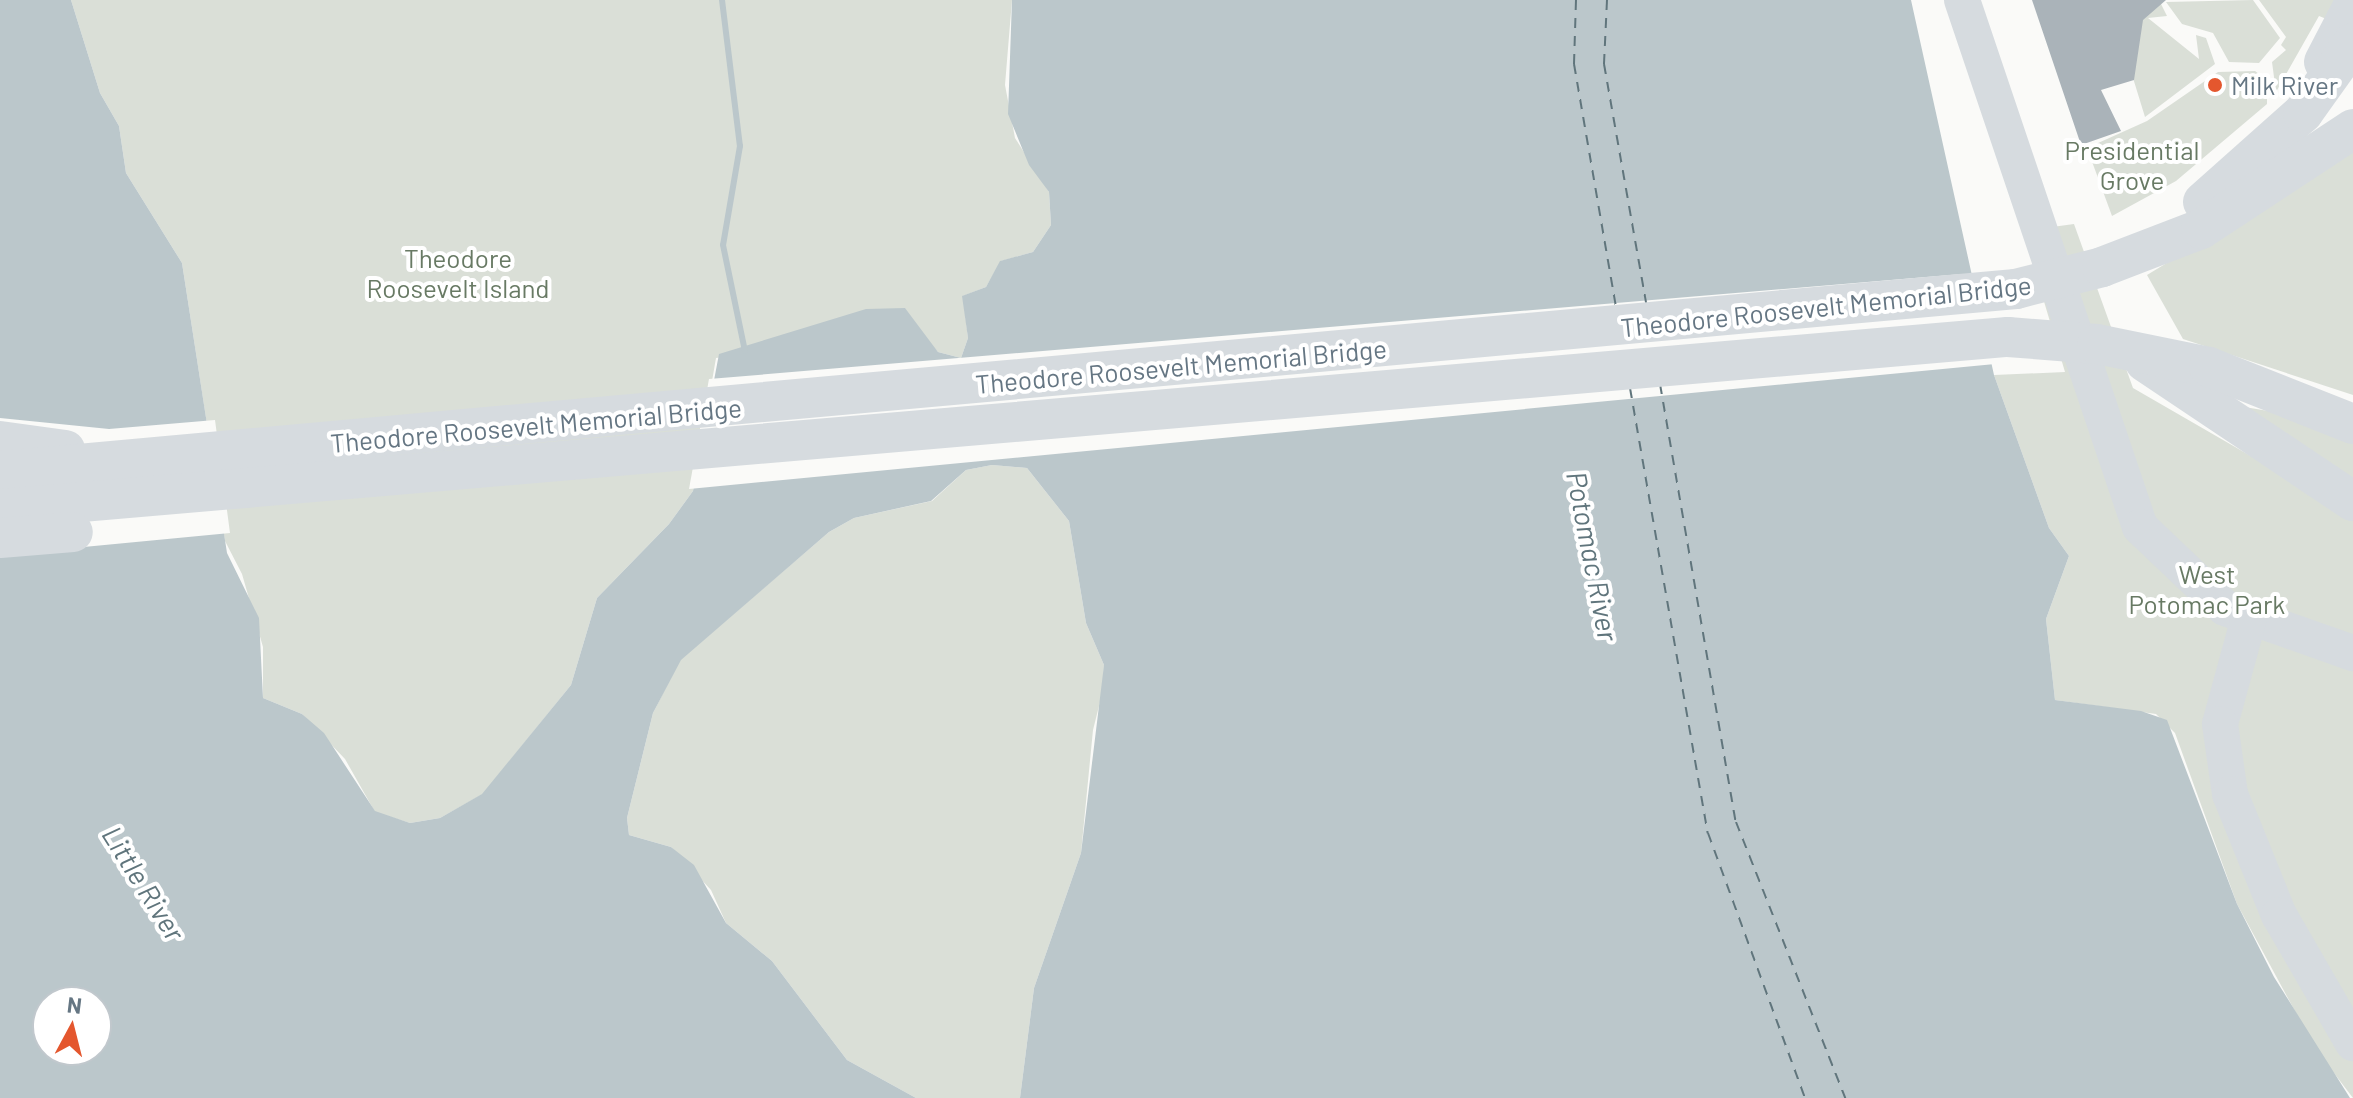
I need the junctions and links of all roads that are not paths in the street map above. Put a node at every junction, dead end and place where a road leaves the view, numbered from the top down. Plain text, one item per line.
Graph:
1 (1962, 0) edge
2 (1988, 0) edge
3 (2353, 6) edge
4 (2353, 43) edge
5 (2353, 129) edge
6 (2259, 156) junction
7 (2115, 262) junction
8 (2125, 349) junction
9 (2290, 395) junction
10 (2353, 410) edge
11 (2353, 424) edge
12 (0, 441) edge
13 (229, 452) junction
14 (676, 456) junction
15 (0, 471) edge
16 (2353, 501) edge
17 (0, 509) edge
18 (0, 538) edge
19 (2180, 570) junction
20 (2249, 618) junction
21 (2353, 653) edge
22 (2353, 1043) edge

1 - 19 main road
2 - 19 main road
3 - 6 highway
4 - 6 highway
5 - 7 highway, Theodore Roosevelt Memorial Bridge
6 - 7 highway
7 - 13 highway, Theodore Roosevelt Memorial Bridge
8 - 9 highway, Theodore Roosevelt Memorial Bridge
8 - 14 highway, Theodore Roosevelt Memorial Bridge
8 - 16 highway
9 - 10 highway
9 - 11 highway
12 - 13 highway, Theodore Roosevelt Memorial Bridge
13 - 15 highway, Theodore Roosevelt Memorial Bridge
14 - 17 highway, Theodore Roosevelt Memorial Bridge
14 - 18 highway, Theodore Roosevelt Memorial Bridge
19 - 20 main road
20 - 21 main road
20 - 22 main road

